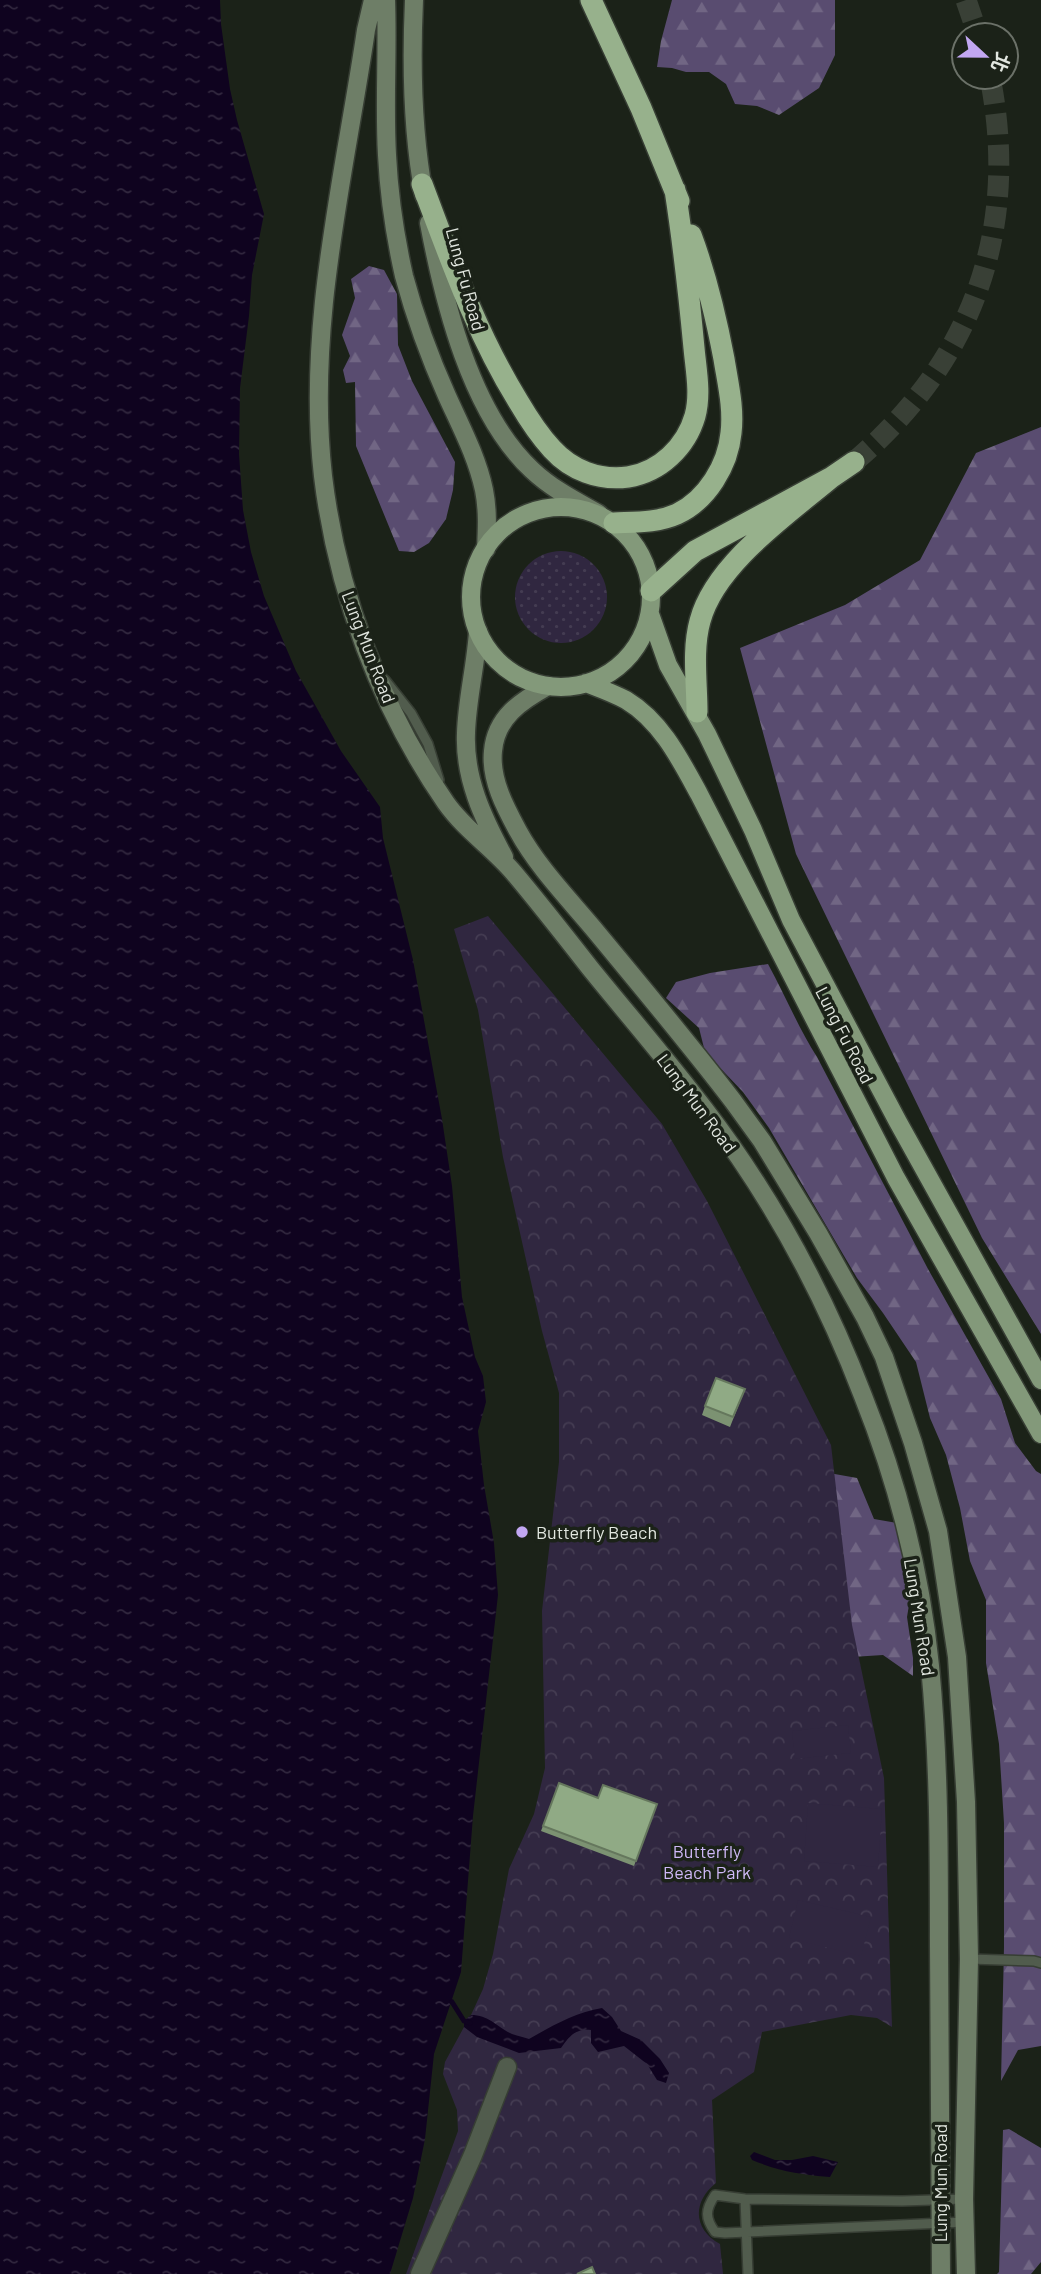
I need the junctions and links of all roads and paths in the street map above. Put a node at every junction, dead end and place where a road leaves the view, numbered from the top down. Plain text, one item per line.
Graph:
1 (373, 0) edge
2 (386, 0) edge
3 (414, 0) edge
4 (591, 0) edge
5 (422, 184) junction
6 (675, 190) junction
7 (854, 462) tunnel mouth
8 (832, 477) junction
9 (606, 519) junction
10 (486, 549) junction
11 (651, 591) junction
12 (650, 614) junction
13 (478, 631) junction
14 (586, 683) junction
15 (548, 686) junction
16 (697, 712) junction
17 (530, 850) joint
18 (509, 867) junction
19 (1041, 1380) edge
20 (1041, 1434) edge
21 (970, 1959) junction
22 (1041, 1963) edge
23 (507, 2067) dead end
24 (745, 2199) junction
25 (964, 2199) junction
26 (940, 2200) junction
27 (965, 2222) junction
28 (940, 2224) junction
29 (746, 2232) junction
30 (420, 2274) edge
31 (748, 2274) edge
32 (941, 2274) edge
33 (966, 2274) edge

1 - 18 main road, Lung Mun Road
2 - 10 main road
3 - 5 main road, Lung Fu Road
4 - 6 highway
5 - 6 highway
5 - 9 main road, Lung Fu Road
6 - 9 highway
7 - 8 highway
8 - 11 highway
8 - 16 highway
9 - 10 main road, Lung Fu Road
9 - 11 main road, Lung Fu Road
10 - 13 main road, Lung Fu Road
11 - 12 main road, Lung Fu Road
12 - 14 main road, Lung Fu Road
12 - 16 main road, Lung Fu Road
13 - 15 main road, Lung Fu Road
13 - 18 main road
14 - 15 main road, Lung Fu Road
14 - 20 main road, Lung Fu Road
15 - 17 main road, Lung Fu Road
16 - 19 main road, Lung Fu Road
17 - 21 main road, Lung Mun Road
18 - 26 main road, Lung Mun Road
21 - 22 lane
21 - 25 main road, Lung Mun Road
23 - 30 street
24 - 26 lane
24 - 29 lane
24 - 29 lane
25 - 26 lane
25 - 27 main road, Lung Mun Road
26 - 28 main road, Lung Mun Road
27 - 28 lane
27 - 33 main road, Lung Mun Road
28 - 29 lane
28 - 32 main road, Lung Mun Road
29 - 31 lane

